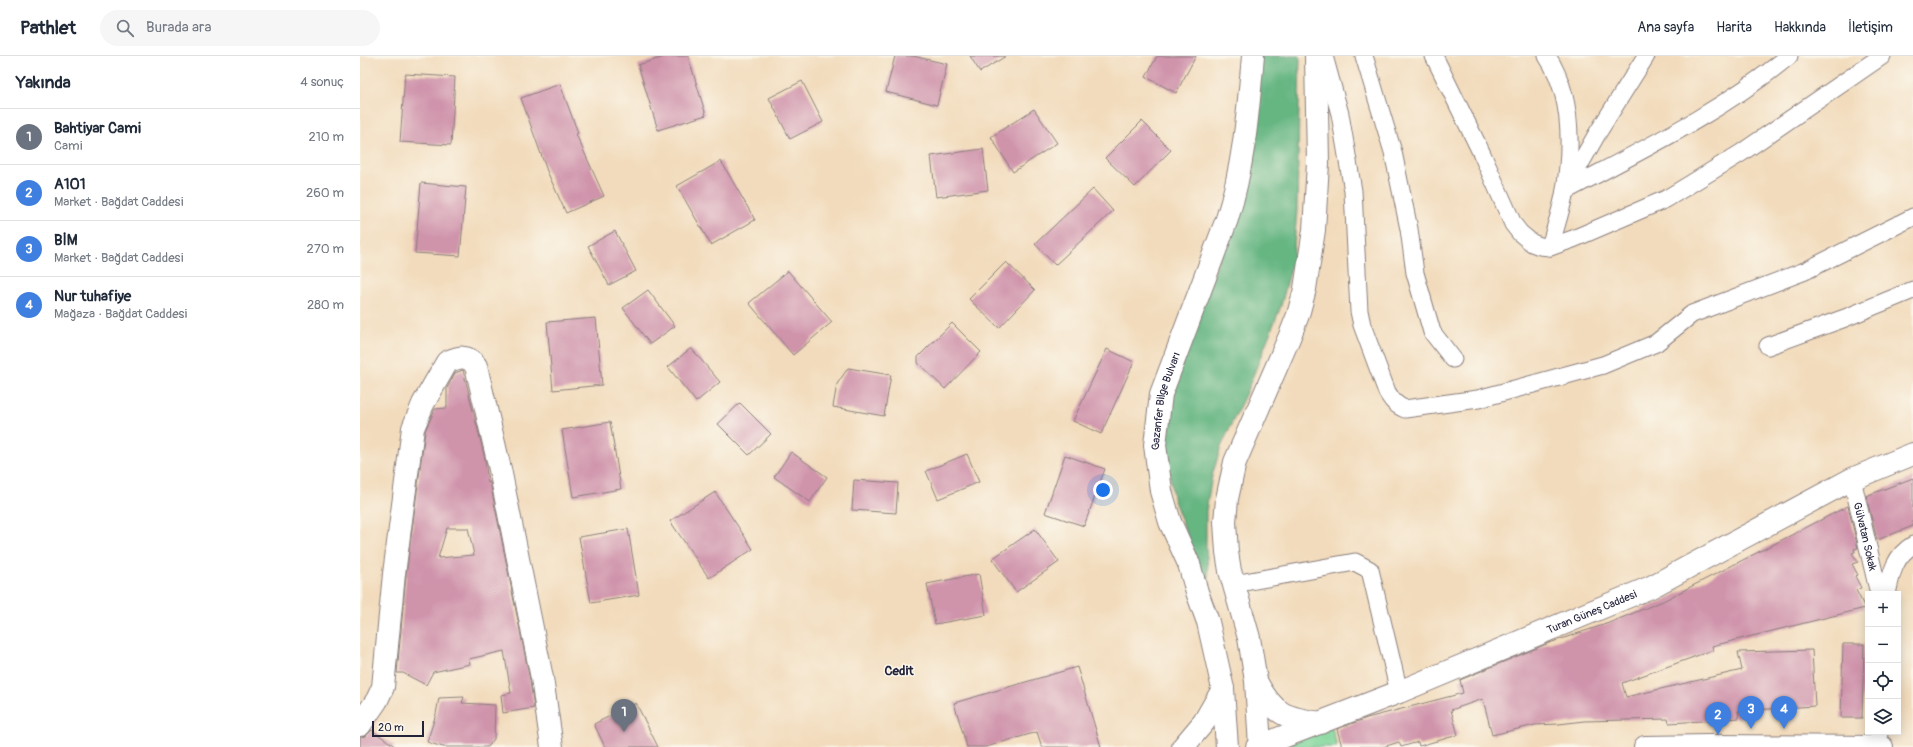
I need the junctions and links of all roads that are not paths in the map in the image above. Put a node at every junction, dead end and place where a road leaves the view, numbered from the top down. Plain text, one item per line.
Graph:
1 (1253, 56) edge
2 (1316, 56) edge
3 (1324, 56) edge
4 (1364, 56) edge
5 (1434, 56) edge
6 (1547, 56) edge
7 (1646, 56) edge
8 (1789, 56) edge
9 (1882, 56) edge
10 (1344, 141) junction
11 (1318, 147) junction
12 (1565, 191) junction
13 (1913, 217) edge
14 (1550, 247) junction
15 (1913, 290) edge
16 (1768, 346) dead end
17 (1453, 359) dead end
18 (1913, 454) edge
19 (1852, 479) junction
20 (1913, 545) edge
21 (1234, 584) junction
22 (1878, 591) edge
23 (1888, 591) edge
24 (1256, 680) junction
25 (1223, 689) junction
26 (1399, 692) junction
27 (1321, 724) junction
28 (360, 725) edge
29 (1879, 743) edge
30 (1688, 746) edge
31 (552, 747) edge
32 (1183, 747) edge
33 (1227, 747) edge
34 (1259, 747) edge
35 (1645, 747) edge
36 (1775, 747) edge

1 - 25 main road, Gazanfer Bilge Bulvarı
2 - 11 main road
3 - 10 street
4 - 17 street
5 - 14 street
6 - 12 street
7 - 12 street
8 - 12 street
9 - 14 street
10 - 11 street
10 - 13 street
11 - 21 main road
12 - 14 street
15 - 16 street
18 - 19 main road, Turan Güneş Caddesi
19 - 22 street, Gülvatan Sokak
19 - 26 main road, Turan Güneş Caddesi
20 - 23 street
21 - 24 main road
21 - 26 street
24 - 27 main road
24 - 34 main road
25 - 32 main road
25 - 33 main road, Gazanfer Bilge Bulvarı
26 - 27 main road, Turan Güneş Caddesi
27 - 34 main road, Turan Güneş Caddesi
28 - 31 main road
29 - 36 main road
30 - 35 main road
30 - 36 main road

